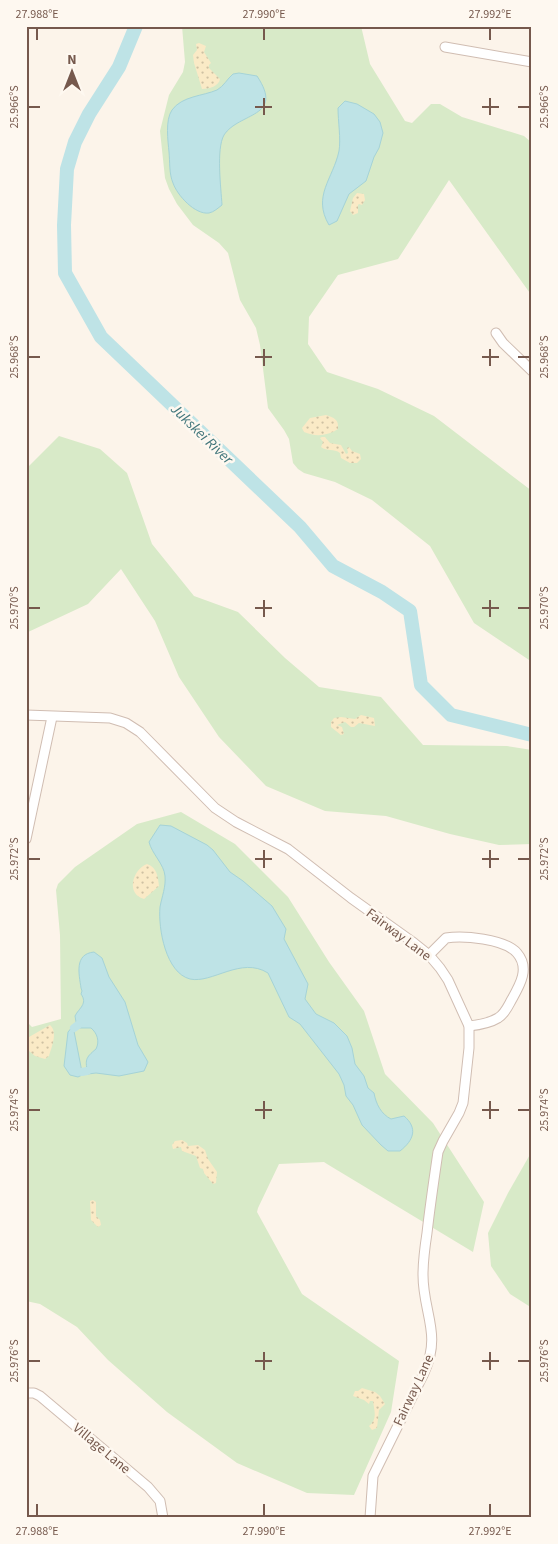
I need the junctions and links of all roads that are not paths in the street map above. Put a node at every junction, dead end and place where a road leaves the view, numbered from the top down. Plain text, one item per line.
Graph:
1 (444, 47) dead end
2 (532, 62) edge
3 (496, 333) dead end
4 (532, 371) edge
5 (26, 715) edge
6 (52, 717) junction
7 (26, 839) edge
8 (429, 955) junction
9 (469, 1026) junction
10 (26, 1393) edge
11 (163, 1518) edge
12 (370, 1518) edge

1 - 2 street
3 - 4 street
5 - 6 street, Fairway Lane
6 - 7 street
6 - 8 street, Fairway Lane
8 - 9 street, Fairway Lane
8 - 9 street
9 - 12 street, Fairway Lane
10 - 11 street, Village Lane

